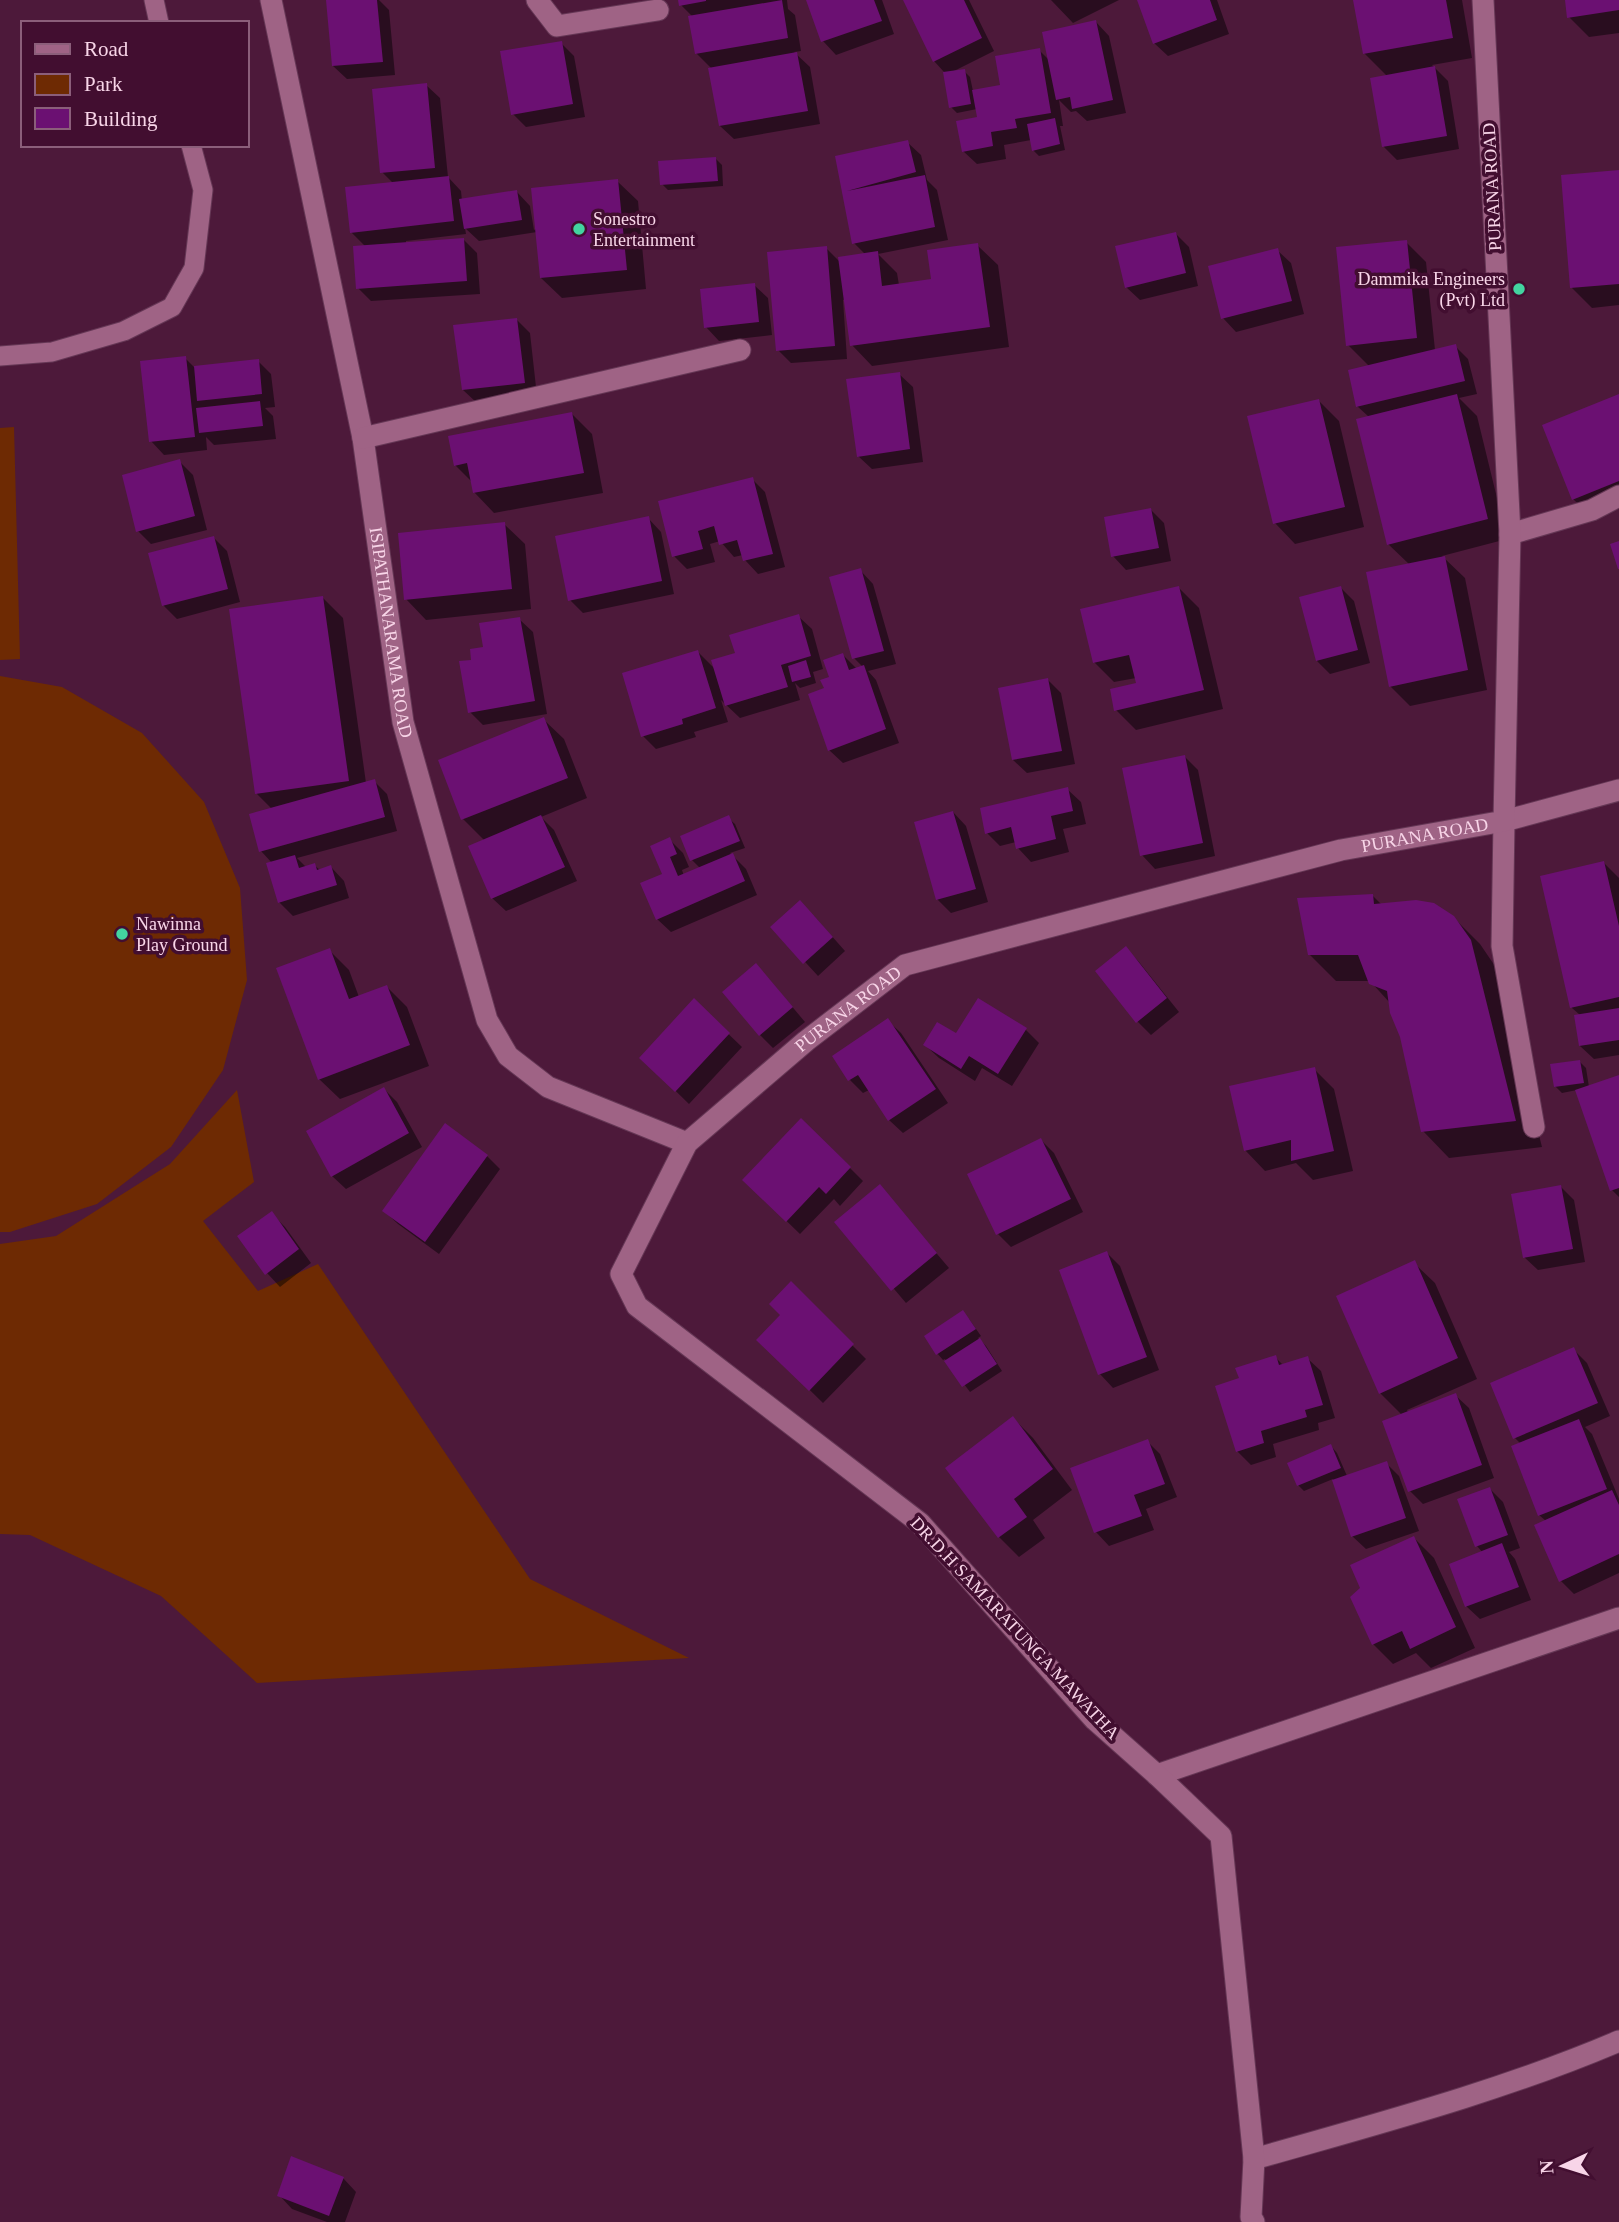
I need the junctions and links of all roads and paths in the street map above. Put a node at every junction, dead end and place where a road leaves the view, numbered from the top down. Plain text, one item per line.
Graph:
1 (153, 0) edge
2 (271, 0) edge
3 (537, 0) edge
4 (1483, 0) edge
5 (658, 10) dead end
6 (158, 21) edge
7 (192, 147) edge
8 (740, 350) dead end
9 (0, 356) edge
10 (363, 438) junction
11 (1619, 496) edge
12 (1510, 534) junction
13 (1619, 789) edge
14 (1504, 821) junction
15 (1534, 1126) dead end
16 (687, 1143) junction
17 (1619, 1618) edge
18 (1157, 1774) junction
19 (1619, 2041) edge
20 (1254, 2159) junction
21 (1254, 2222) edge

1 - 6 lane
2 - 10 street, ISIPATHANARAMA ROAD
3 - 5 street
4 - 12 street, PURANA ROAD
7 - 9 lane
8 - 10 street
10 - 16 street, ISIPATHANARAMA ROAD
11 - 12 street
12 - 14 street, PURANA ROAD
13 - 14 street
14 - 15 street
14 - 16 street, PURANA ROAD
16 - 18 street, DR.D.H SAMARATUNGA MAWATHA
17 - 18 street
18 - 20 street, DR.D.H SAMARATUNGA MAWATHA
19 - 20 street
20 - 21 street, DR.D.H SAMARATUNGA MAWATHA

